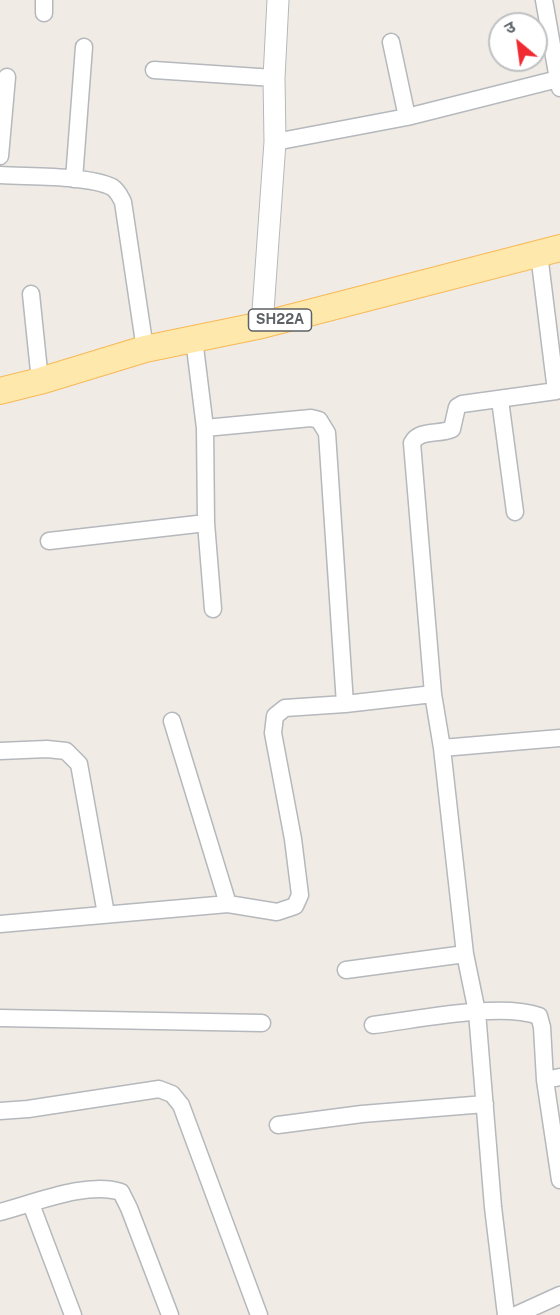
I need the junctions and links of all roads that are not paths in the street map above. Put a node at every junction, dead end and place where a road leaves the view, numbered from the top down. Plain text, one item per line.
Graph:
1 (278, 0) edge
2 (544, 0) edge
3 (392, 42) dead end
4 (84, 47) dead end
5 (154, 70) dead end
6 (7, 77) dead end
7 (274, 78) junction
8 (559, 84) edge
9 (407, 117) junction
10 (274, 142) junction
11 (0, 156) edge
12 (0, 175) edge
13 (74, 179) junction
14 (550, 251) edge
15 (31, 294) dead end
16 (262, 325) junction
17 (194, 339) junction
18 (145, 349) junction
19 (557, 380) edge
20 (40, 381) junction
21 (0, 391) edge
22 (500, 400) junction
23 (205, 428) junction
24 (515, 512) dead end
25 (206, 522) junction
26 (49, 541) dead end
27 (213, 609) dead end
28 (433, 694) junction
29 (345, 704) junction
30 (172, 721) dead end
31 (560, 738) edge
32 (442, 748) junction
33 (0, 751) edge
34 (228, 904) junction
35 (106, 914) junction
36 (0, 924) edge
37 (465, 954) junction
38 (346, 970) dead end
39 (477, 1012) junction
40 (0, 1018) edge
41 (262, 1023) dead end
42 (373, 1025) dead end
43 (552, 1079) edge
44 (485, 1104) junction
45 (0, 1111) edge
46 (278, 1125) dead end
47 (560, 1180) edge
48 (31, 1204) junction
49 (0, 1212) edge
50 (560, 1295) edge
51 (73, 1315) edge
52 (170, 1315) edge
53 (260, 1315) edge
54 (506, 1315) edge
55 (516, 1315) edge

1 - 7 street
2 - 8 street
3 - 9 street
4 - 13 street
5 - 7 street
6 - 11 street
7 - 10 street
8 - 9 street
9 - 10 street
10 - 16 street
12 - 13 street
13 - 18 street
14 - 16 main road, SH22A
14 - 19 street
15 - 20 street
16 - 17 main road, SH22A
17 - 18 main road, SH22A
17 - 23 street
18 - 20 main road, SH22A
19 - 22 street
20 - 21 main road, SH22A
22 - 24 street
22 - 28 street
23 - 25 street
23 - 29 street
25 - 26 street
25 - 27 street
28 - 29 street
28 - 32 street
29 - 34 street
30 - 34 street
31 - 32 street
32 - 37 street
33 - 35 street
34 - 35 street
35 - 36 street
37 - 38 street
37 - 39 street
39 - 42 street
39 - 43 street
39 - 44 street
40 - 41 street
43 - 47 street
44 - 46 street
44 - 54 street
45 - 53 street
48 - 49 street
48 - 51 street
48 - 52 street
50 - 55 street

